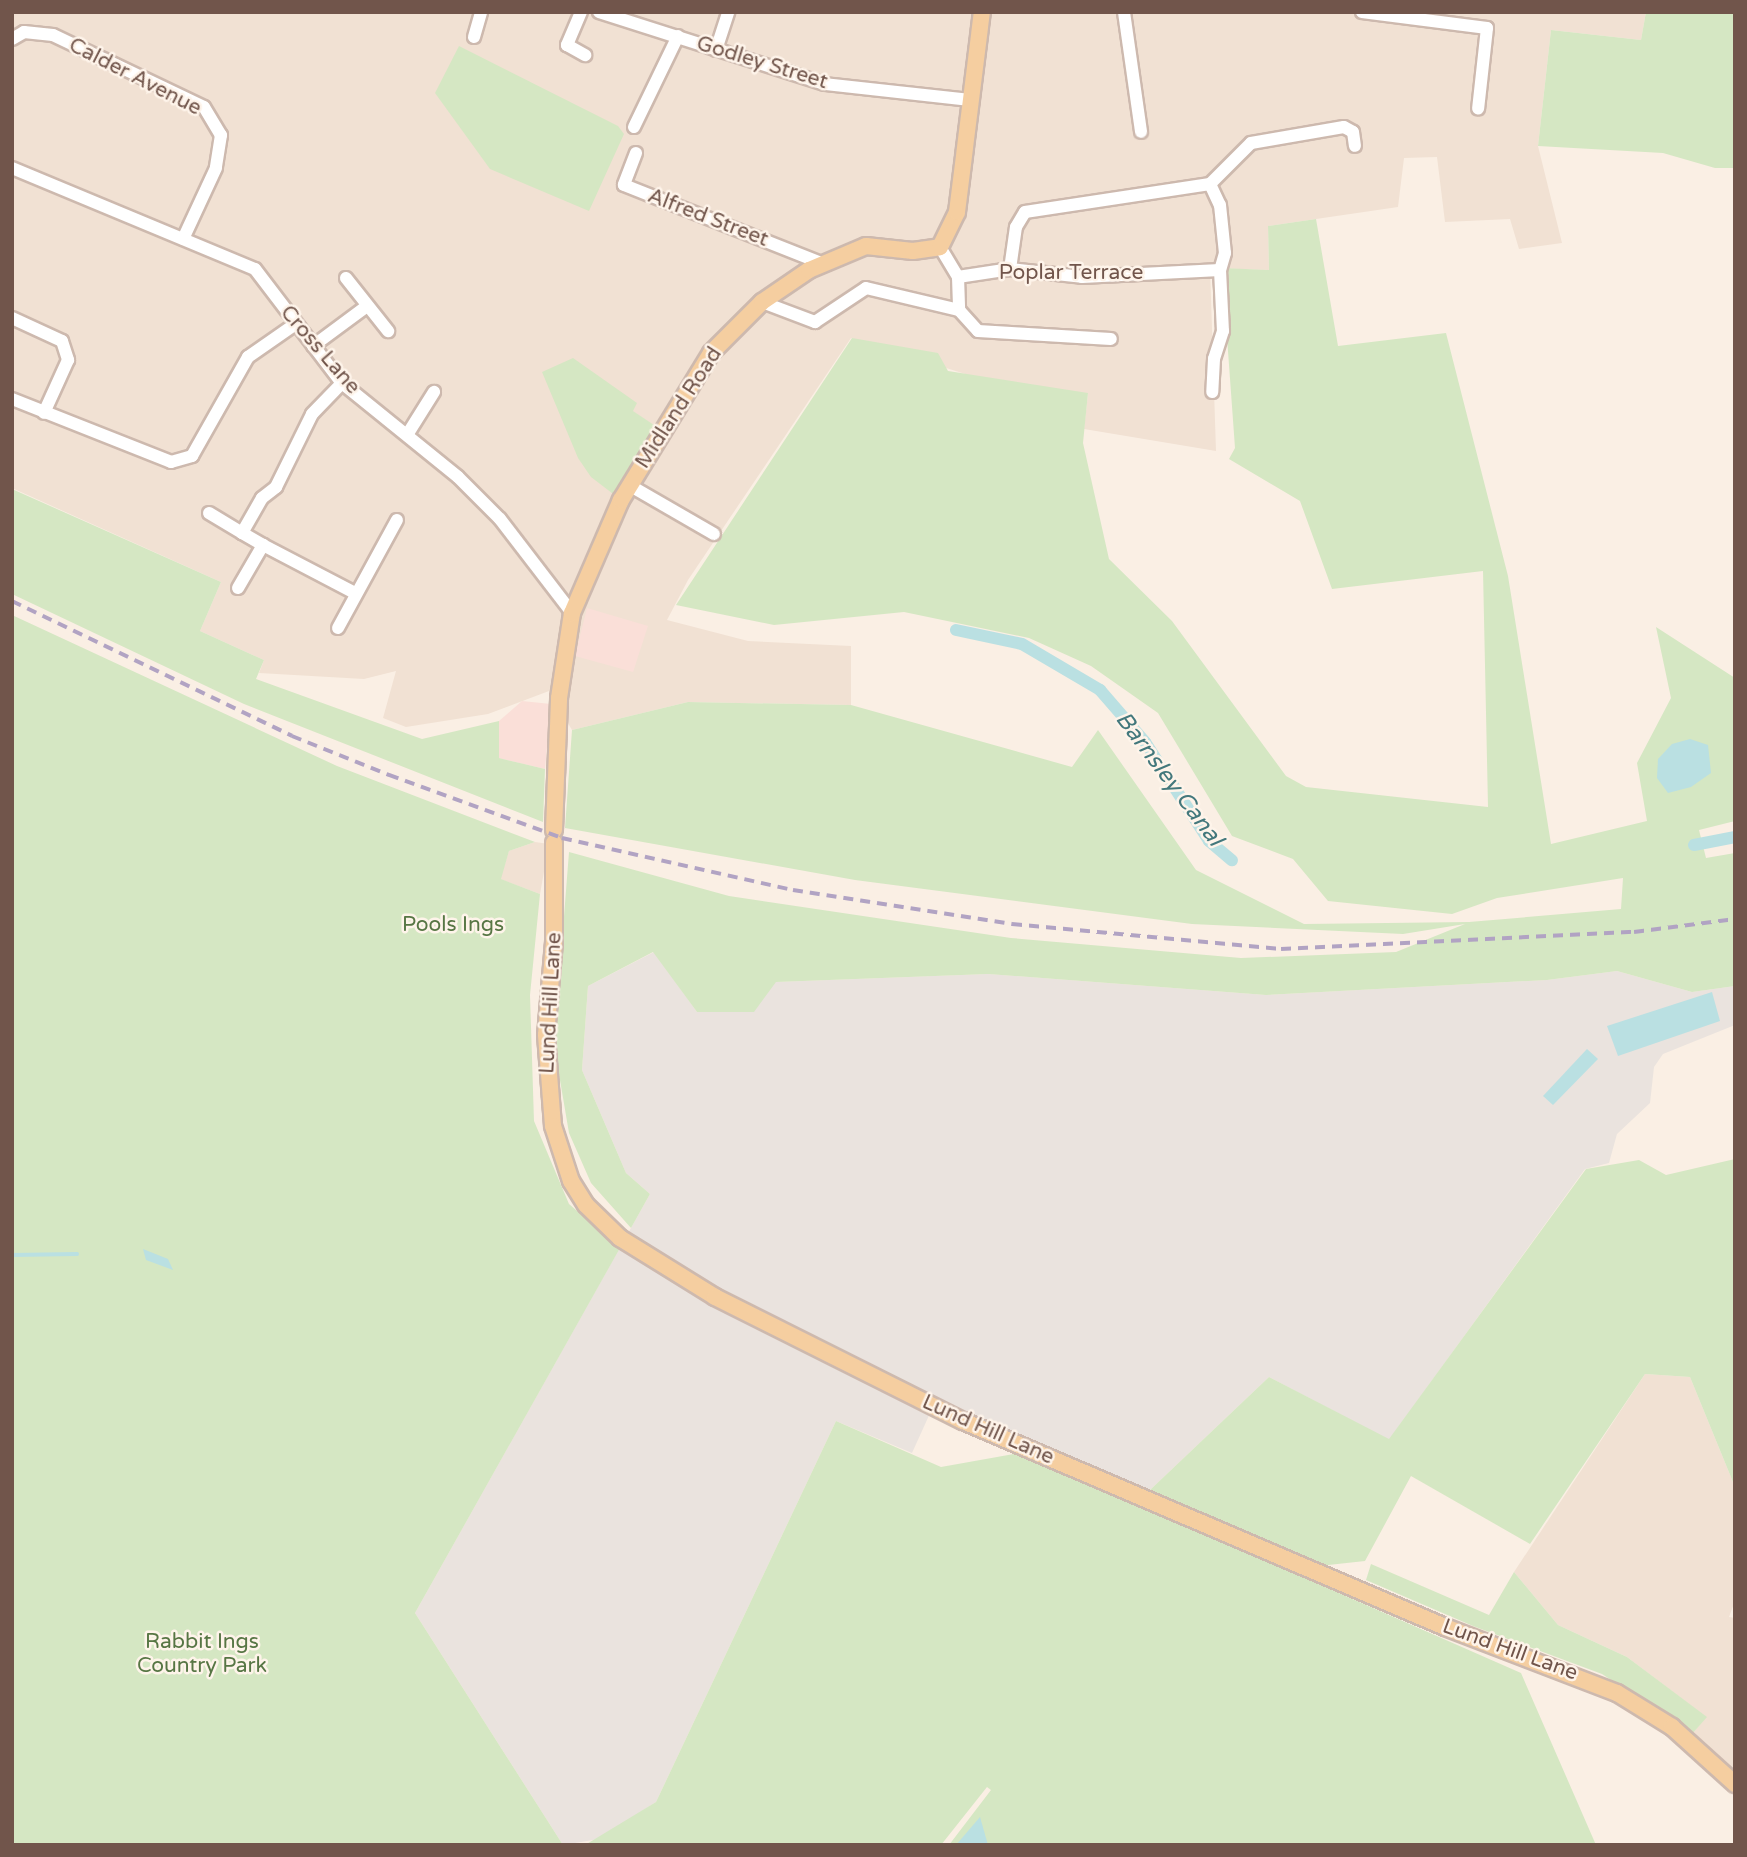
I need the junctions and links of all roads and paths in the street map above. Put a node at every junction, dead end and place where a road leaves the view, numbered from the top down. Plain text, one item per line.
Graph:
1 (481, 12) edge
2 (581, 12) edge
3 (599, 12) edge
4 (728, 12) edge
5 (982, 12) edge
6 (1125, 12) edge
7 (1362, 12) edge
8 (678, 36) junction
9 (474, 37) dead end
10 (12, 39) edge
11 (716, 50) junction
12 (585, 55) dead end
13 (971, 100) junction
14 (1478, 109) dead end
15 (634, 127) dead end
16 (1141, 132) dead end
17 (1355, 146) dead end
18 (636, 153) dead end
19 (12, 168) edge
20 (1210, 184) junction
21 (183, 239) junction
22 (940, 247) junction
23 (824, 264) junction
24 (1010, 269) junction
25 (1220, 270) junction
26 (958, 277) junction
27 (345, 278) dead end
28 (762, 302) junction
29 (367, 306) junction
30 (959, 310) junction
31 (12, 318) edge
32 (294, 325) junction
33 (388, 331) dead end
34 (1111, 339) dead end
35 (313, 346) junction
36 (342, 383) junction
37 (434, 392) dead end
38 (1212, 392) dead end
39 (12, 399) edge
40 (44, 414) junction
41 (407, 435) junction
42 (629, 485) junction
43 (209, 513) dead end
44 (397, 520) dead end
45 (242, 533) junction
46 (714, 534) dead end
47 (263, 545) junction
48 (238, 589) dead end
49 (355, 593) junction
50 (572, 613) junction
51 (338, 628) dead end
52 (1735, 1784) edge

1 - 9 street
2 - 12 street
3 - 8 street, Godley Street
4 - 11 street
5 - 13 main road
6 - 16 street
7 - 14 street
8 - 11 street, Godley Street
8 - 15 street
10 - 21 street, Calder Avenue
11 - 13 street, Godley Street
13 - 22 main road
17 - 20 street
18 - 23 street, Alfred Street
19 - 21 street, Cross Lane
20 - 24 street
20 - 25 street
21 - 32 street, Cross Lane
22 - 23 main road, Midland Road
22 - 26 street
23 - 28 main road, Midland Road
24 - 25 street, Poplar Terrace
24 - 26 street, Poplar Terrace
25 - 38 street
26 - 30 street
27 - 29 street
28 - 30 street
28 - 42 main road, Midland Road
29 - 33 street
29 - 35 street
30 - 34 street
31 - 40 street
32 - 35 street, Cross Lane
32 - 40 street
35 - 36 street, Cross Lane
36 - 41 street, Cross Lane
36 - 45 street
37 - 41 street
39 - 40 street
41 - 50 street, Cross Lane
42 - 46 street
42 - 50 main road, Midland Road
43 - 45 street
44 - 49 street
45 - 47 street
47 - 48 street
47 - 49 street
49 - 51 street
50 - 52 main road, Lund Hill Lane

